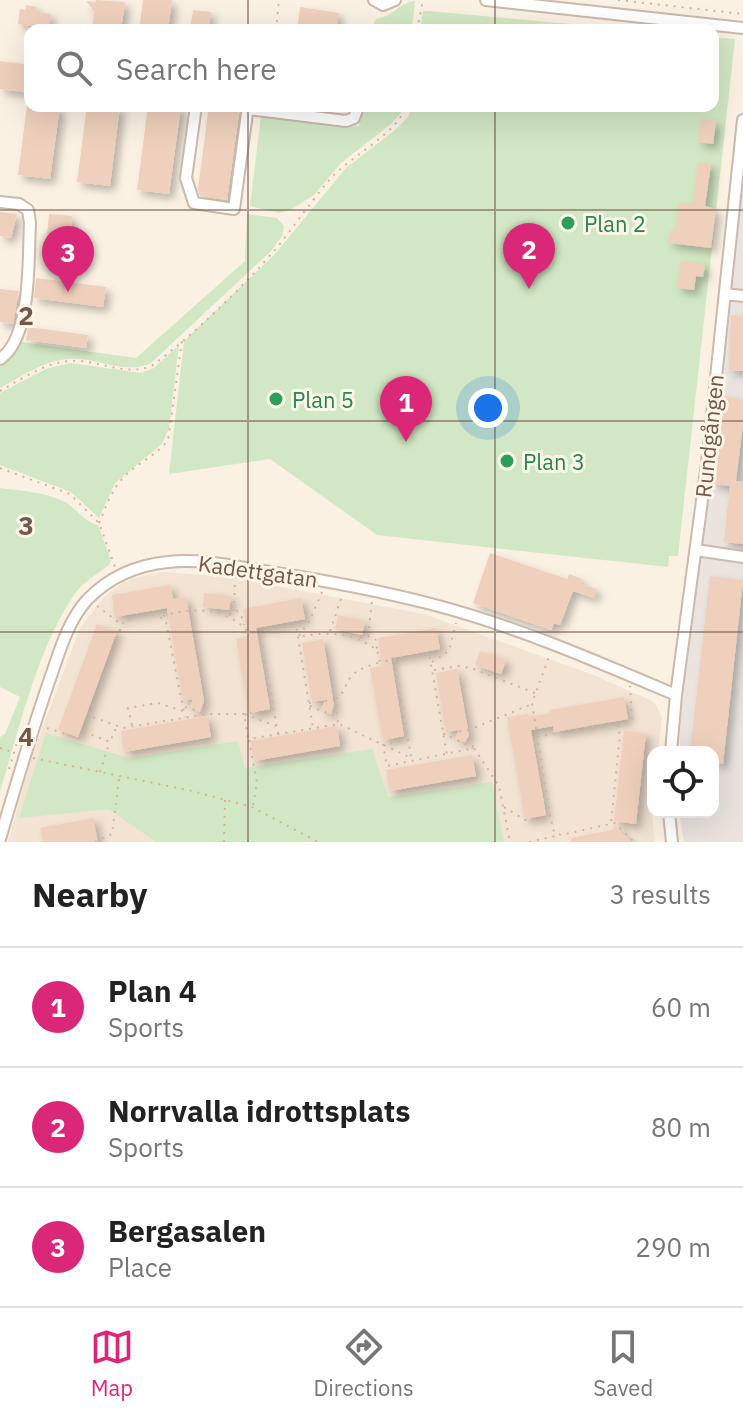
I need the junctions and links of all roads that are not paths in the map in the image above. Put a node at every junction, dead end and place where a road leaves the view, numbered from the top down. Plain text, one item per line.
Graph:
1 (374, 0) edge
2 (395, 0) edge
3 (486, 0) edge
4 (706, 24) edge
5 (719, 25) edge
6 (743, 28) edge
7 (195, 112) edge
8 (247, 112) edge
9 (278, 112) edge
10 (356, 112) edge
11 (743, 120) edge
12 (0, 202) edge
13 (725, 294) junction
14 (743, 296) edge
15 (0, 359) edge
16 (696, 550) junction
17 (743, 557) edge
18 (676, 695) junction
19 (672, 746) edge
20 (670, 818) edge
21 (0, 839) edge
22 (672, 842) edge

1 - 2 street
3 - 4 street
5 - 6 street
7 - 8 street
9 - 10 street
11 - 13 street, Rundgången
12 - 15 street
13 - 14 street
13 - 16 street, Rundgången
16 - 17 street
16 - 18 street, Rundgången
18 - 19 street, Rundgången
18 - 21 street, Kadettgatan
20 - 22 street

